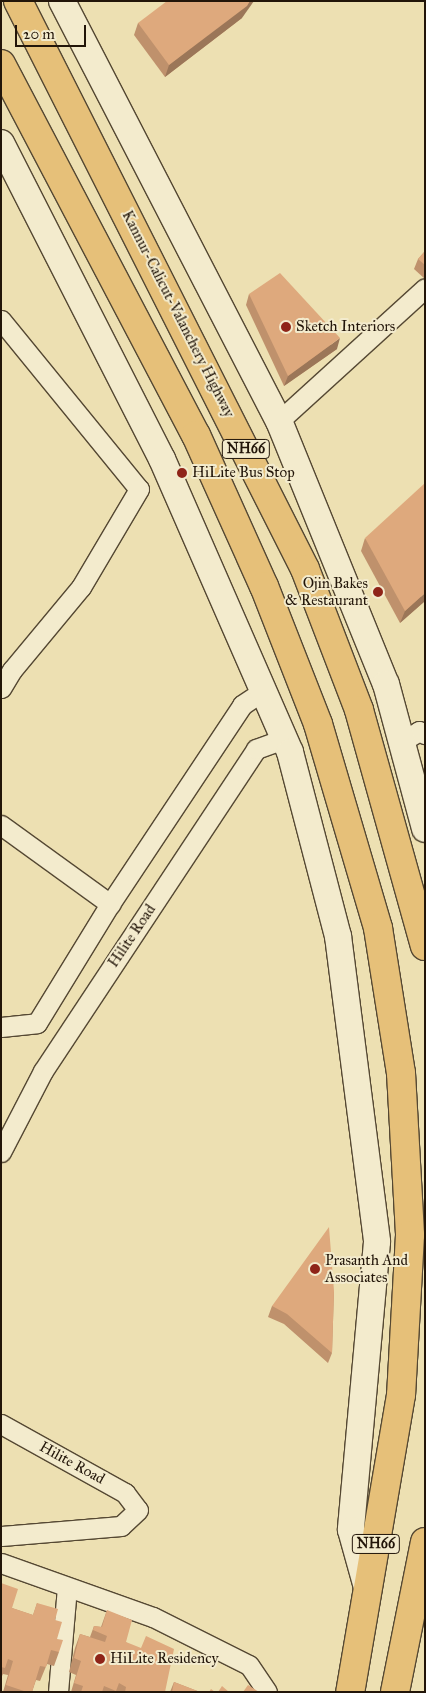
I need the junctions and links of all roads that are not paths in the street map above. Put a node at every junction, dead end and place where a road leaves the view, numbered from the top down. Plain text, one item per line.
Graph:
1 (18, 1) edge
2 (62, 1) edge
3 (1, 64) edge
4 (1, 143) edge
5 (425, 288) edge
6 (1, 320) edge
7 (279, 422) junction
8 (1, 688) edge
9 (263, 691) junction
10 (413, 738) edge
11 (284, 739) junction
12 (1, 825) edge
13 (425, 829) edge
14 (110, 904) junction
15 (425, 946) edge
16 (1, 1027) edge
17 (1, 1152) edge
18 (1, 1424) edge
19 (1, 1536) edge
20 (425, 1542) edge
21 (1, 1563) edge
22 (67, 1587) junction
23 (368, 1591) junction
24 (58, 1692) edge
25 (267, 1692) edge
26 (350, 1692) edge
27 (396, 1692) edge

1 - 15 highway, Kannur-Calicut-Valanchery Highway / NH66
2 - 7 street
3 - 23 highway, NH66
4 - 9 street
5 - 7 street
6 - 8 street
7 - 10 street
9 - 11 street
9 - 14 street
10 - 13 street
11 - 17 street, Hilite Road
11 - 23 street
12 - 14 street
14 - 16 street
18 - 19 street, Hilite Road
20 - 27 highway, NH66
21 - 22 street
22 - 24 street
22 - 25 street
23 - 26 highway, NH66

